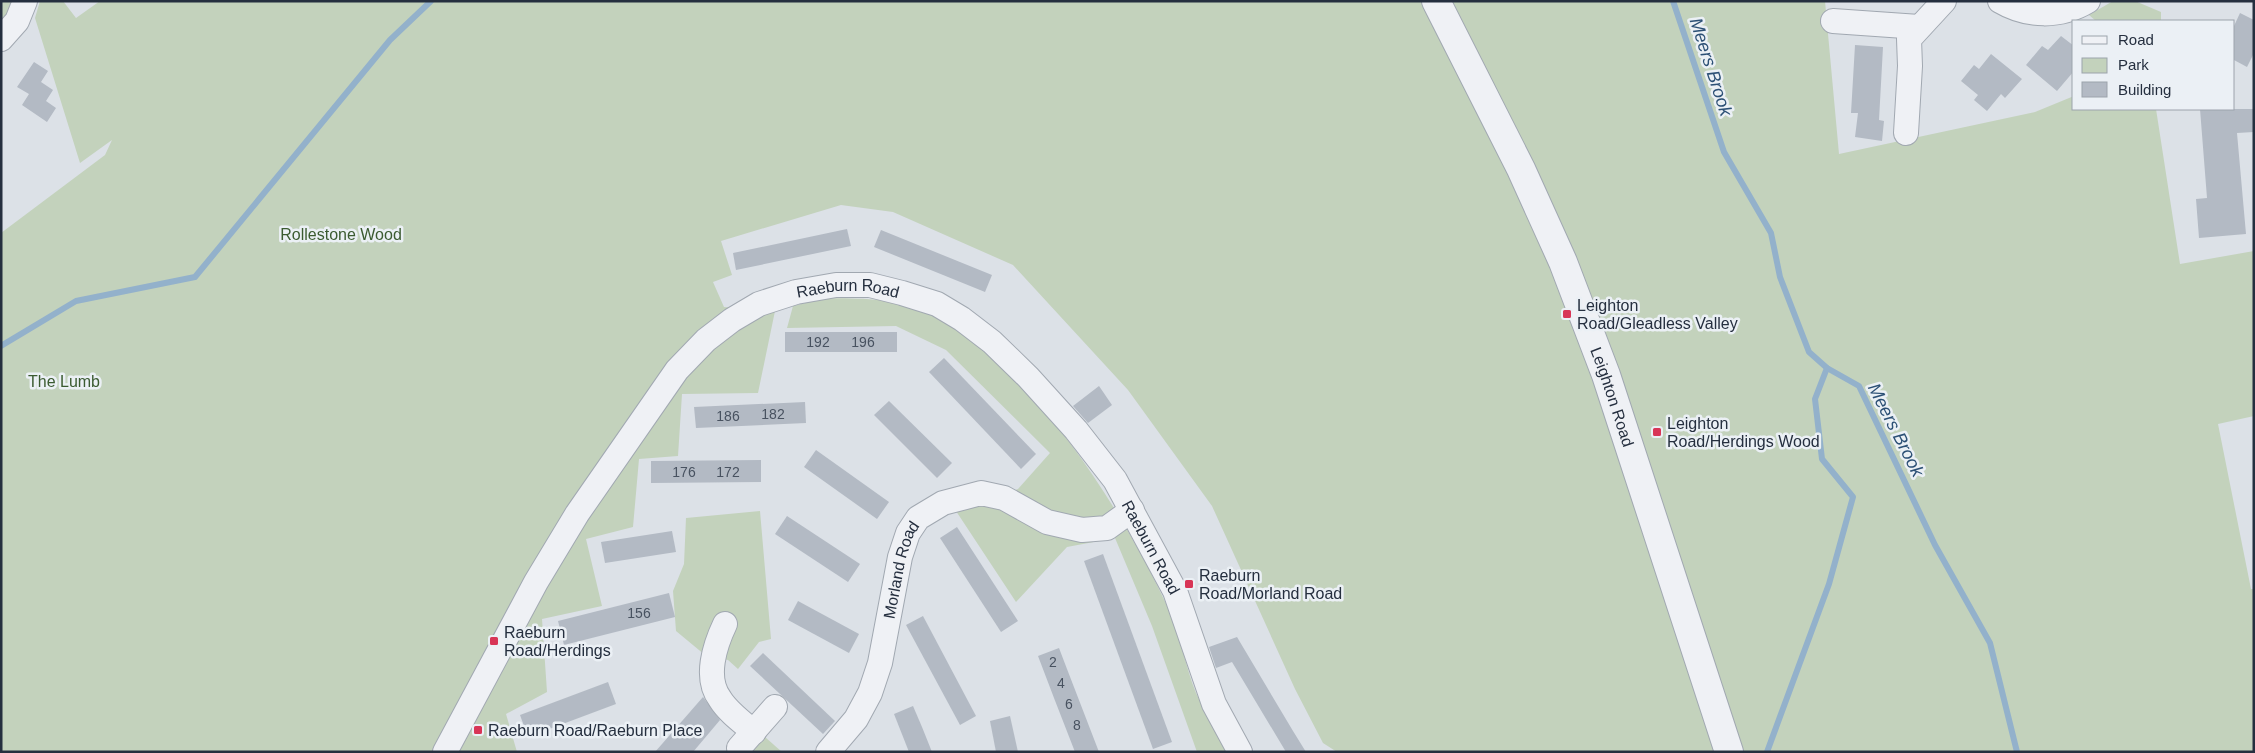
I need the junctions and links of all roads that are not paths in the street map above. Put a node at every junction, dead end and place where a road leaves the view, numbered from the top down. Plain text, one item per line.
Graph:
1 (25, 1) edge
2 (1436, 1) edge
3 (1944, 1) edge
4 (2000, 1) edge
5 (2088, 1) edge
6 (1833, 22) dead end
7 (1920, 27) junction
8 (1, 39) edge
9 (1906, 133) dead end
10 (1132, 510) junction
11 (725, 624) dead end
12 (776, 707) dead end
13 (743, 746) edge
14 (446, 752) edge
15 (828, 752) edge
16 (1240, 752) edge
17 (1729, 752) edge

1 - 8 street
2 - 17 street, Leighton Road
3 - 7 street
4 - 5 street
6 - 7 street
7 - 9 street
10 - 14 street, Raeburn Road
10 - 15 street, Morland Road
10 - 16 street, Raeburn Road
11 - 13 street
12 - 13 street

